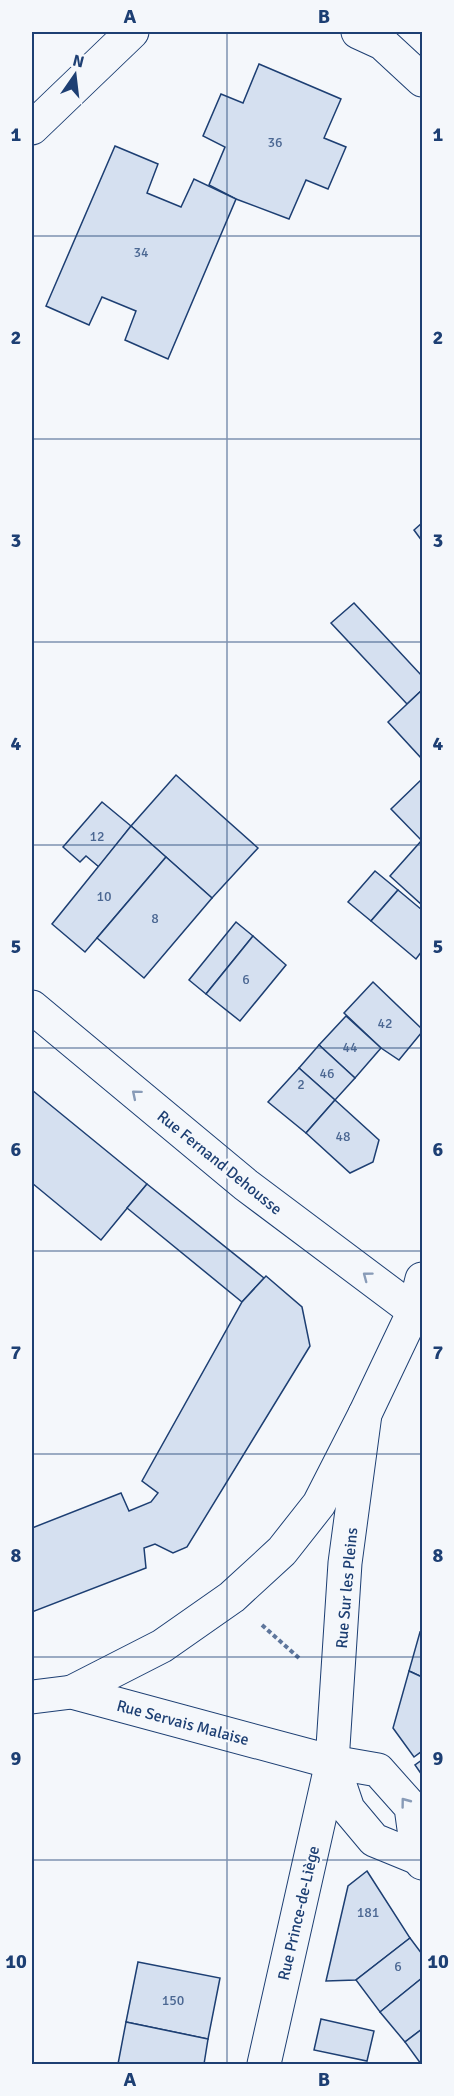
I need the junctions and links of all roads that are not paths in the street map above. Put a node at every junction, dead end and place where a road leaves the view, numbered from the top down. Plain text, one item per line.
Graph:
1 (132, 32) edge
2 (358, 32) edge
3 (423, 80) edge
4 (32, 128) edge
5 (32, 1007) edge
6 (423, 1279) edge
7 (418, 1312) edge
8 (365, 1413) junction
9 (72, 1692) junction
10 (32, 1697) edge
11 (333, 1762) junction
12 (420, 1860) edge
13 (264, 2064) edge

1 - 4 street
2 - 3 street
7 -> 5 street, Rue Fernand Dehousse
6 - 7 street, Rue Sur les Pleins
7 - 8 street, Rue Sur les Pleins
8 - 9 street, Rue Sur les Pleins
8 - 11 street, Rue Sur les Pleins
9 - 10 street, Rue Servais Malaise
9 - 11 street, Rue Servais Malaise
11 - 12 street
12 -> 11 street, Rue Servais Malaise
11 - 13 street, Rue Prince-de-Liège

